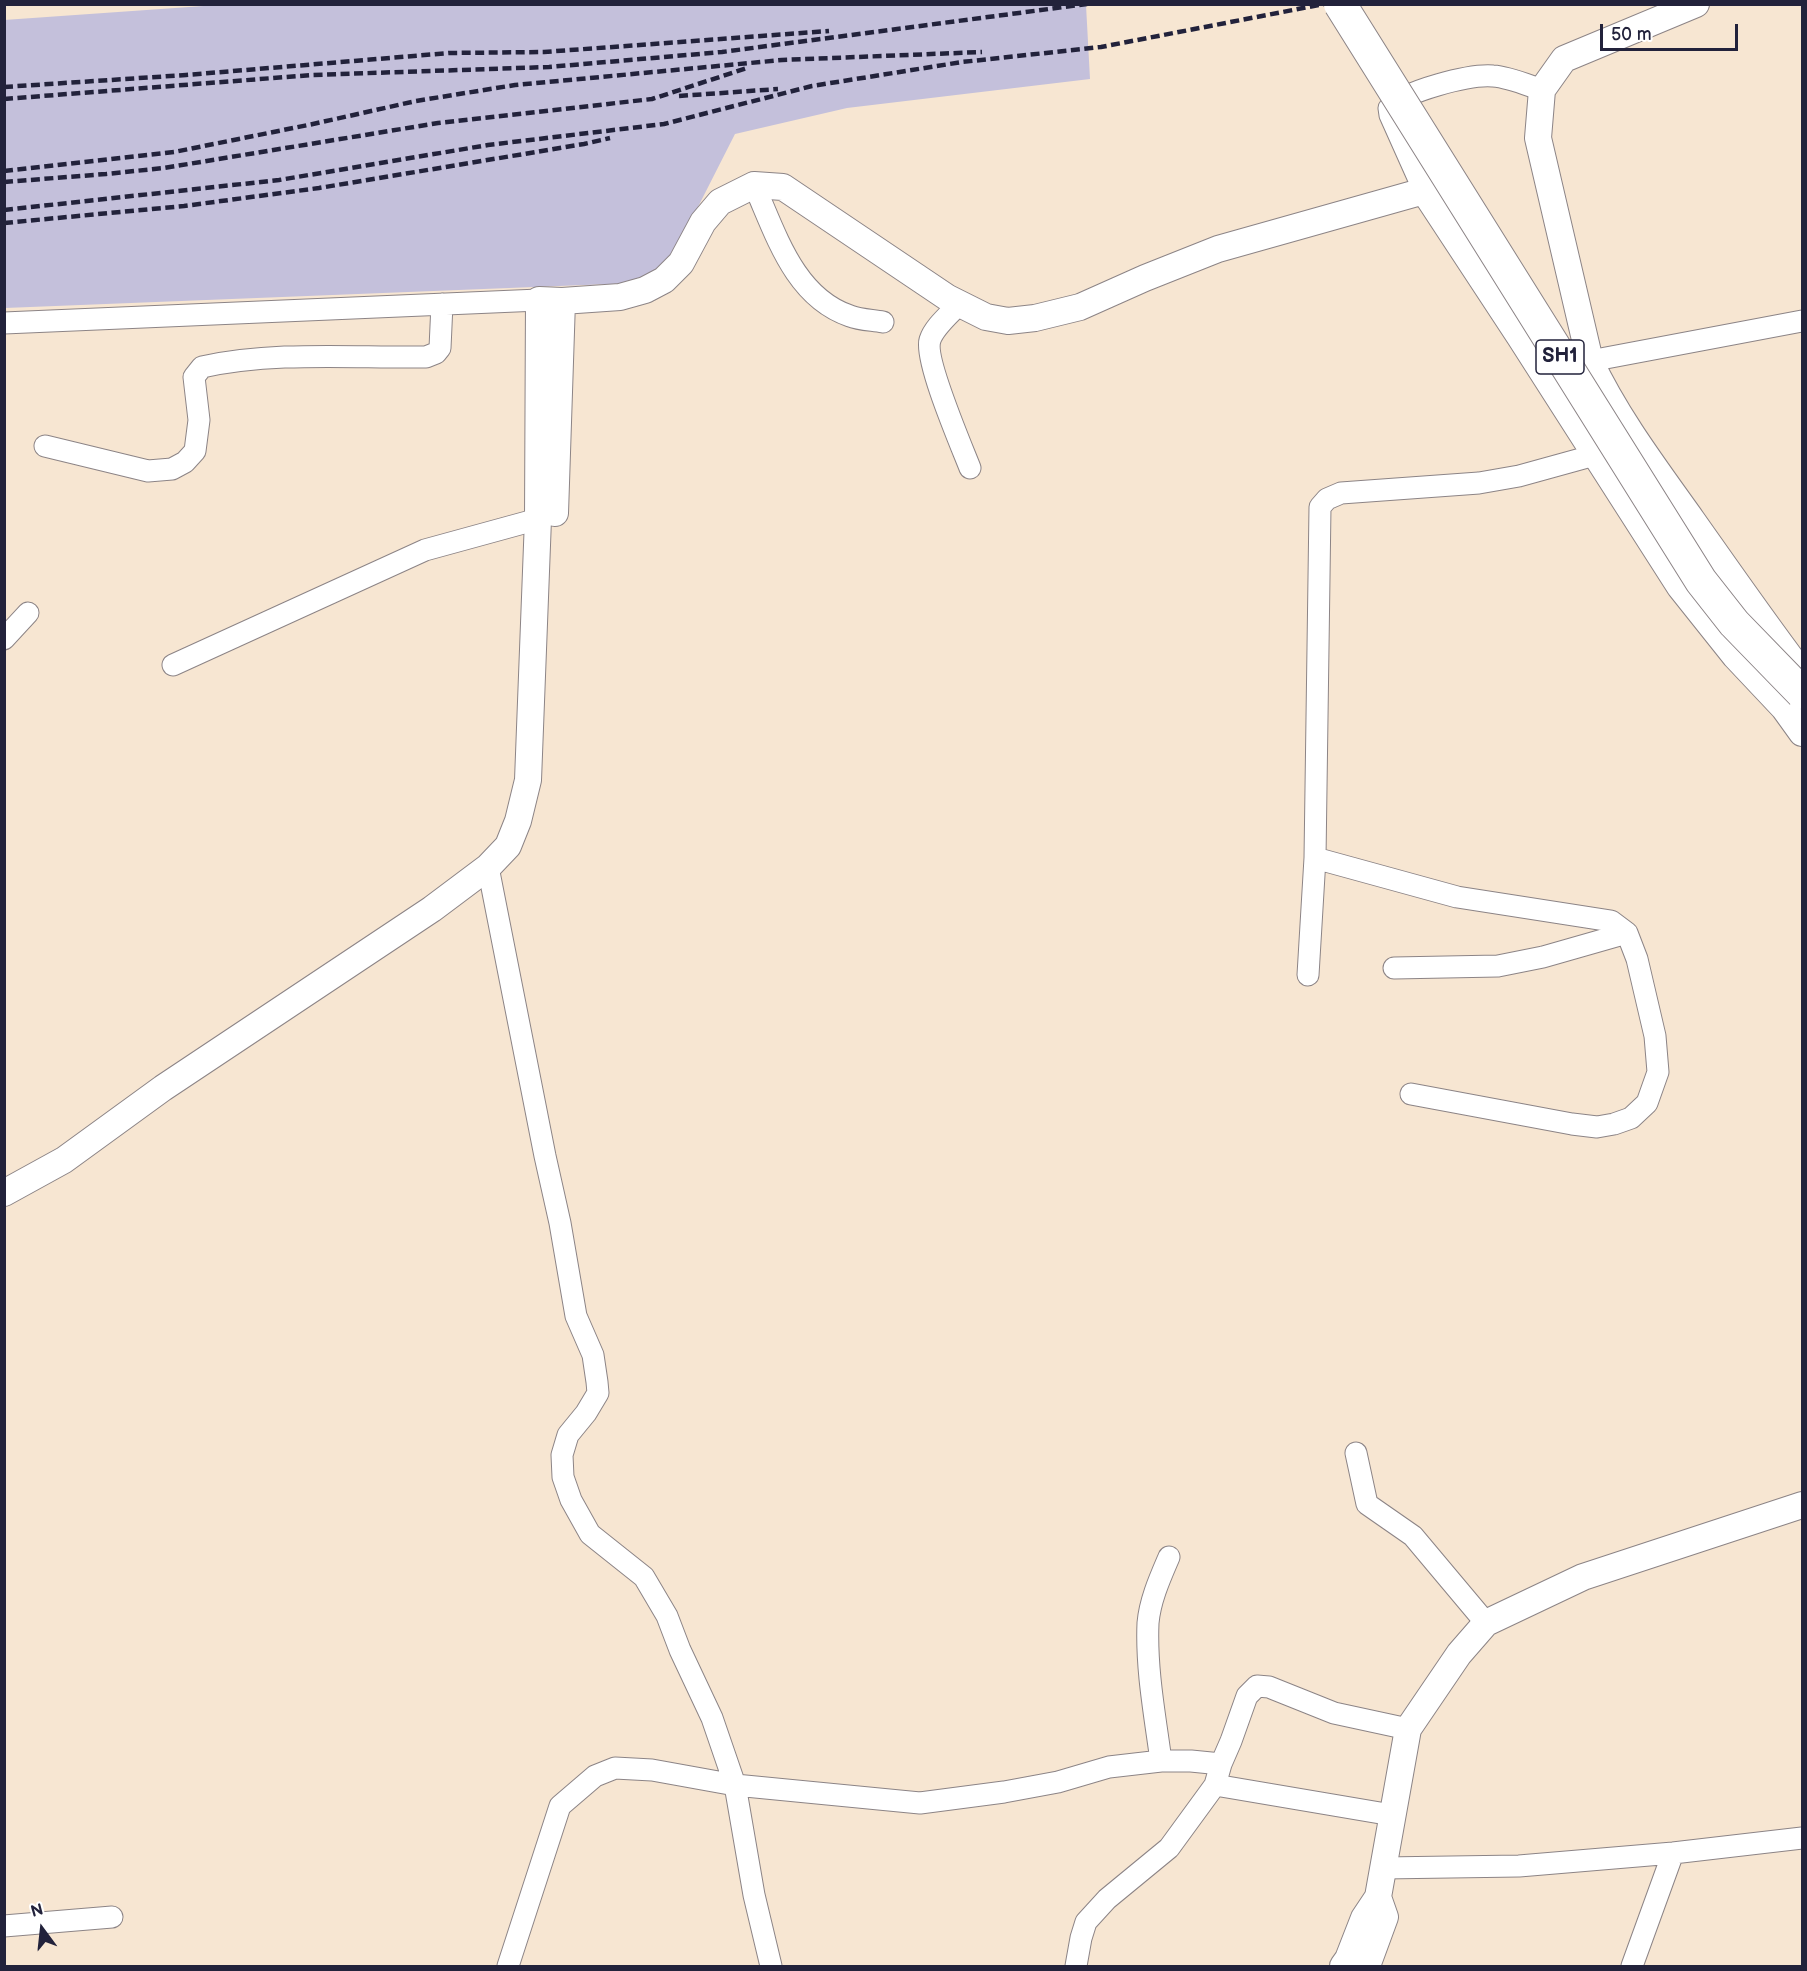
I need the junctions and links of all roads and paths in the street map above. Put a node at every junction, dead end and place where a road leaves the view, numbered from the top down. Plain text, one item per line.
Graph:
1 (1340, 4) edge
2 (1696, 4) edge
3 (1542, 90) junction
4 (754, 185) junction
5 (1424, 191) junction
6 (551, 300) junction
7 (442, 304) junction
8 (959, 304) junction
9 (883, 321) dead end
10 (1803, 321) edge
11 (4, 323) edge
12 (1590, 361) junction
13 (45, 446) dead end
14 (1595, 455) junction
15 (970, 468) dead end
16 (538, 519) junction
17 (28, 613) dead end
18 (4, 639) edge
19 (173, 665) dead end
20 (1803, 673) edge
21 (1803, 693) edge
22 (1803, 733) edge
23 (1314, 858) junction
24 (490, 876) junction
25 (1627, 933) junction
26 (1394, 968) dead end
27 (1308, 975) dead end
28 (1412, 1094) dead end
29 (4, 1193) edge
30 (4, 1210) edge
31 (1356, 1453) dead end
32 (1803, 1505) edge
33 (1169, 1557) dead end
34 (1486, 1623) junction
35 (1407, 1729) junction
36 (1161, 1761) junction
37 (1221, 1764) junction
38 (735, 1785) junction
39 (1215, 1785) junction
40 (1392, 1815) junction
41 (1803, 1838) edge
42 (1673, 1853) junction
43 (1383, 1868) junction
44 (1378, 1897) junction
45 (112, 1917) dead end
46 (4, 1926) edge
47 (508, 1966) edge
48 (771, 1966) edge
49 (1076, 1966) edge
50 (1343, 1966) edge
51 (1367, 1966) edge
52 (1632, 1966) edge

1 - 21 main road, SH1, bridge
2 - 3 street
3 - 5 street
3 - 12 street
4 - 6 street
4 - 8 street
4 - 9 street
5 - 8 street
5 - 14 street
6 - 7 street
6 - 16 street
6 - 24 street
7 - 11 street
7 - 13 street
8 - 15 street
10 - 12 street
12 - 20 street
14 - 22 street
14 - 23 street
16 - 19 street
16 - 24 street
17 - 18 street
23 - 25 street
23 - 27 street
24 - 29 street
24 - 30 street
24 - 38 street
25 - 26 street
25 - 28 street
31 - 34 street
32 - 34 street
33 - 36 street
34 - 35 street
35 - 37 street
35 - 40 street
36 - 37 street
36 - 38 street
37 - 39 street
38 - 47 street
38 - 48 street
39 - 40 street
39 - 49 street
40 - 43 street
41 - 42 street
42 - 43 street
42 - 52 street
43 - 44 street
44 - 50 street
44 - 51 street
45 - 46 street

